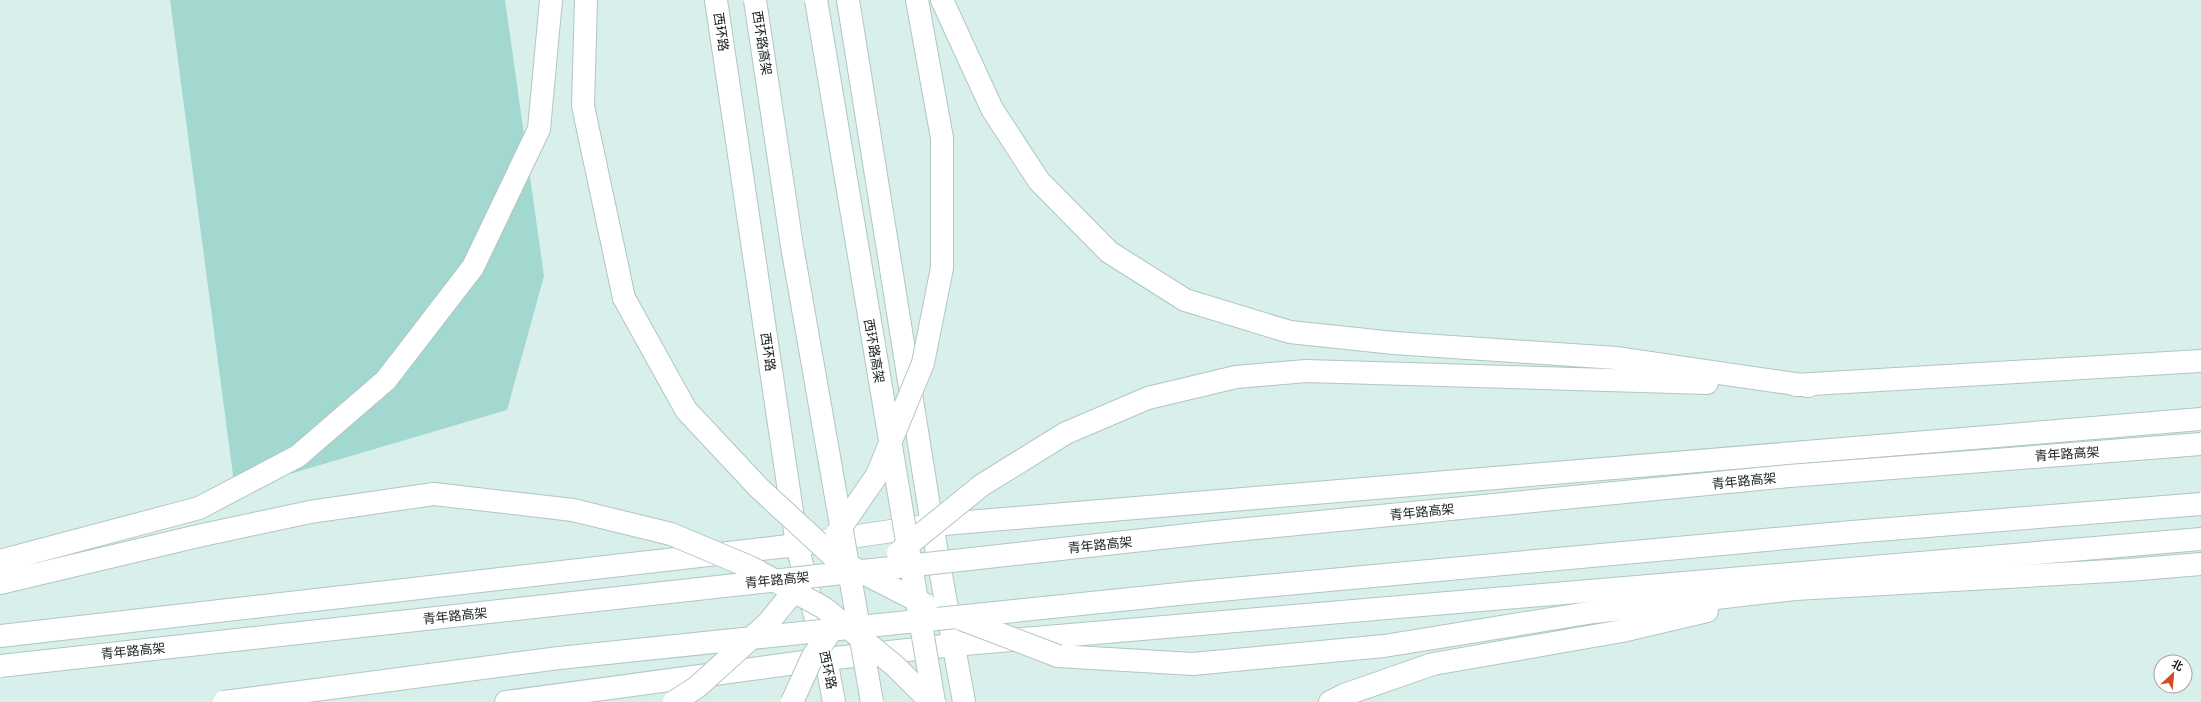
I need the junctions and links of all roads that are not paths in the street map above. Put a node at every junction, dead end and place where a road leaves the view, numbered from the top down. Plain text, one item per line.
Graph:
1 (551, 0) edge
2 (586, 0) edge
3 (716, 0) edge
4 (755, 0) edge
5 (816, 0) edge
6 (848, 0) edge
7 (917, 0) edge
8 (942, 0) edge
9 (2201, 361) edge
10 (1809, 386) junction
11 (2201, 419) edge
12 (2201, 444) edge
13 (2201, 504) edge
14 (932, 525) junction
15 (2201, 539) edge
16 (797, 545) junction
17 (0, 561) edge
18 (2201, 564) edge
19 (0, 583) edge
20 (1795, 589) junction
21 (0, 636) edge
22 (953, 645) junction
23 (826, 659) junction
24 (0, 666) edge
25 (224, 702) edge
26 (506, 702) edge
27 (674, 702) edge
28 (792, 702) edge
29 (834, 702) edge
30 (872, 702) edge
31 (933, 702) edge
32 (964, 702) edge
33 (1330, 702) edge

1 - 17 main road
2 - 20 main road, bridge
3 - 16 main road, 西环路
4 - 30 main road, 西环路高架, bridge
5 - 31 main road, 西环路高架, bridge
6 - 14 main road
7 - 27 main road, bridge
8 - 10 main road
9 - 10 main road
10 - 28 main road, bridge
11 - 14 main road
12 - 24 main road, 青年路高架, bridge
13 - 25 main road, bridge
14 - 16 main road
14 - 22 main road
15 - 22 main road
16 - 21 main road
16 - 23 main road, 西环路
18 - 20 main road
19 - 31 main road, bridge
20 - 33 main road
22 - 23 main road
22 - 32 main road
23 - 26 main road
23 - 29 main road, 西环路

